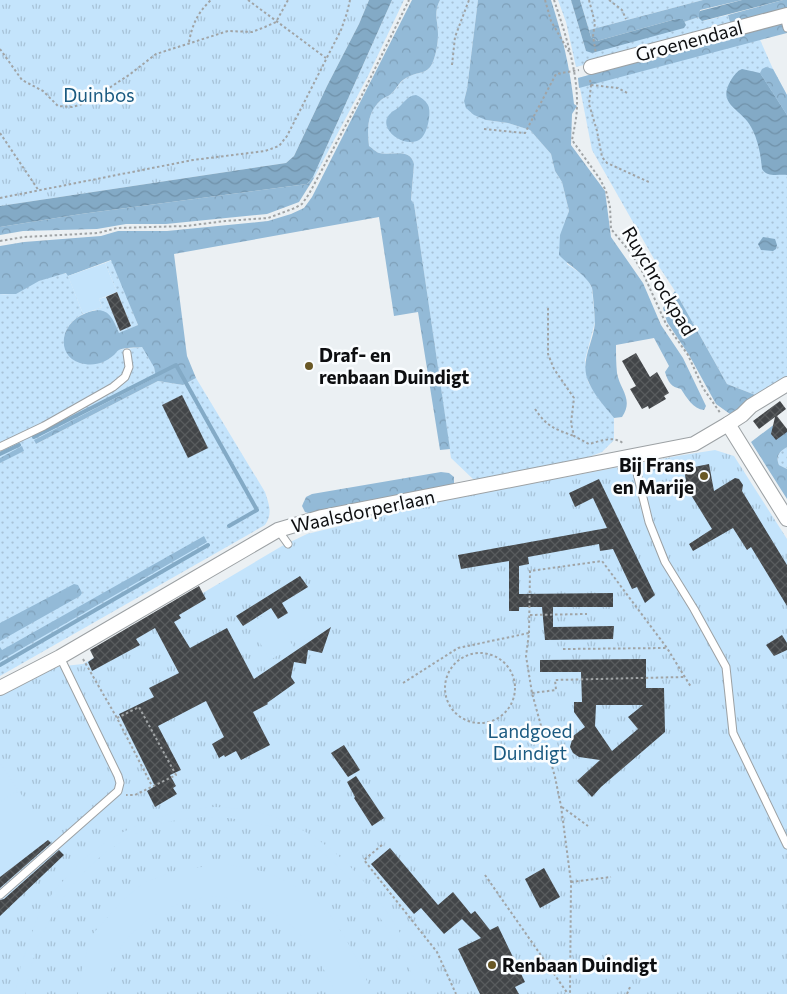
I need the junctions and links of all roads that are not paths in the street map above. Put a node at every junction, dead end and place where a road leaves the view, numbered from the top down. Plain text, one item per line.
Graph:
1 (786, 20) edge
2 (592, 65) road end
3 (127, 353) dead end
4 (787, 384) edge
5 (728, 424) junction
6 (0, 447) edge
7 (631, 457) junction
8 (787, 519) edge
9 (278, 530) junction
10 (288, 544) dead end
11 (60, 657) junction
12 (0, 688) edge
13 (787, 844) edge
14 (0, 895) edge

1 - 2 street, Groenendaal
3 - 6 lane
4 - 5 street
5 - 7 street, Waalsdorperlaan
5 - 8 street
7 - 9 street, Waalsdorperlaan
7 - 13 lane
9 - 10 lane
9 - 11 street, Waalsdorperlaan
11 - 12 street, Waalsdorperlaan
11 - 14 lane

